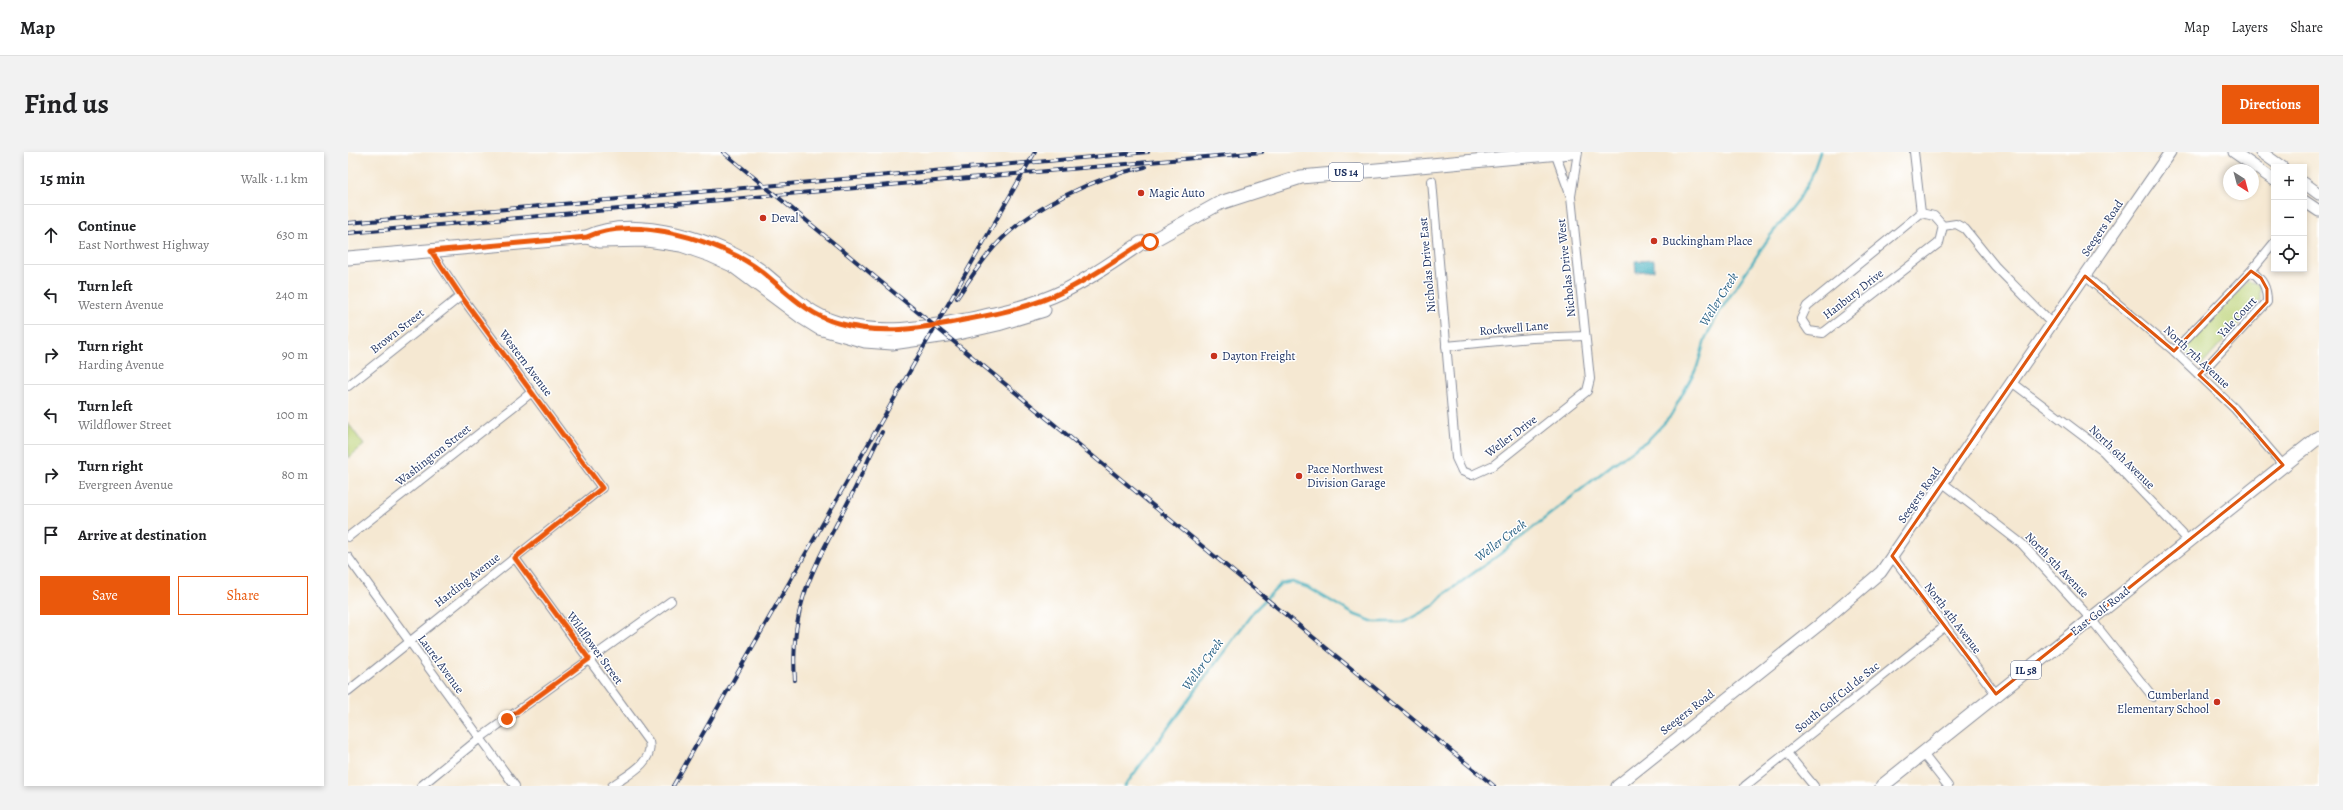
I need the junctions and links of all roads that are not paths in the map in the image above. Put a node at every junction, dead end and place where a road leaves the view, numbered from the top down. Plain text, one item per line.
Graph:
1 (1571, 152) edge
2 (1578, 152) edge
3 (1914, 152) edge
4 (2170, 152) edge
5 (2234, 152) edge
6 (2261, 152) edge
7 (1555, 153) junction
8 (2278, 164) edge
9 (2271, 178) edge
10 (1432, 181) dead end
11 (2307, 185) edge
12 (2317, 192) edge
13 (1571, 197) junction
14 (2307, 200) edge
15 (2307, 204) edge
16 (2319, 211) edge
17 (1921, 213) junction
18 (1943, 226) junction
19 (2271, 247) edge
20 (431, 251) junction
21 (348, 258) edge
22 (2251, 271) junction
23 (2085, 276) junction
24 (461, 296) junction
25 (2052, 324) junction
26 (1585, 336) junction
27 (1446, 346) junction
28 (2174, 351) junction
29 (2199, 375) junction
30 (2013, 383) junction
31 (348, 386) edge
32 (532, 392) junction
33 (2319, 437) edge
34 (2283, 466) junction
35 (1943, 483) junction
36 (602, 488) joint
37 (348, 537) edge
38 (2189, 541) junction
39 (1892, 556) junction
40 (348, 557) edge
41 (515, 558) junction
42 (671, 601) dead end
43 (2091, 619) junction
44 (1944, 627) junction
45 (409, 642) junction
46 (589, 659) junction
47 (348, 691) edge
48 (1996, 694) junction
49 (2154, 697) dead end
50 (480, 738) junction
51 (1787, 753) junction
52 (1923, 754) junction
53 (421, 786) edge
54 (514, 786) edge
55 (612, 786) edge
56 (1617, 786) edge
57 (1745, 786) edge
58 (1814, 786) edge
59 (1882, 786) edge
60 (1948, 786) edge

1 - 7 main road, US 14
2 - 13 street, Nicholas Drive West
3 - 17 street
4 - 23 street, Seegers Road
5 - 9 street
6 - 8 street
7 - 13 street, Nicholas Drive West
7 - 20 main road, US 14
10 - 27 street, Nicholas Drive East
11 - 12 street
12 - 14 street
13 - 26 street, Nicholas Drive West
15 - 16 street
17 - 18 street
17 - 18 street, Hanbury Drive
18 - 25 street
19 - 22 street, Yale Court
20 - 21 main road, US 14
20 - 24 street, Western Avenue
22 - 28 street, Yale Court
22 - 29 street, Yale Court
23 - 25 street, Seegers Road
23 - 28 street, North 7th Avenue
24 - 31 street, Brown Street
24 - 32 street, Western Avenue
25 - 30 street, Seegers Road
26 - 27 street, Rockwell Lane
26 - 27 street, Weller Drive
28 - 29 street, North 7th Avenue
29 - 34 street, North 7th Avenue
30 - 35 street, Seegers Road
30 - 38 street, North 6th Avenue
32 - 36 street, Western Avenue
32 - 37 street, Washington Street
33 - 34 main road, East Golf Road / IL 58
34 - 38 main road, East Golf Road / IL 58
35 - 39 street, Seegers Road
35 - 43 street, North 5th Avenue
36 - 41 street, Harding Avenue
38 - 43 main road, East Golf Road / IL 58
39 - 44 street, North 4th Avenue
39 - 56 street, Seegers Road
40 - 45 street, Laurel Avenue
41 - 45 street, Harding Avenue
41 - 46 street, Wildflower Street
42 - 46 street
43 - 48 main road, East Golf Road / IL 58
43 - 49 street, North 5th Avenue
44 - 48 street, North 4th Avenue
44 - 51 street, South Golf Cul de Sac
45 - 47 street, Harding Avenue
45 - 50 street, Laurel Avenue
46 - 50 street
46 - 55 street, Wildflower Street
48 - 52 main road, East Golf Road / IL 58
50 - 53 street
50 - 54 street, Laurel Avenue
51 - 57 street, South Golf Cul de Sac
51 - 58 street
52 - 59 main road, East Golf Road / IL 58
52 - 60 street

